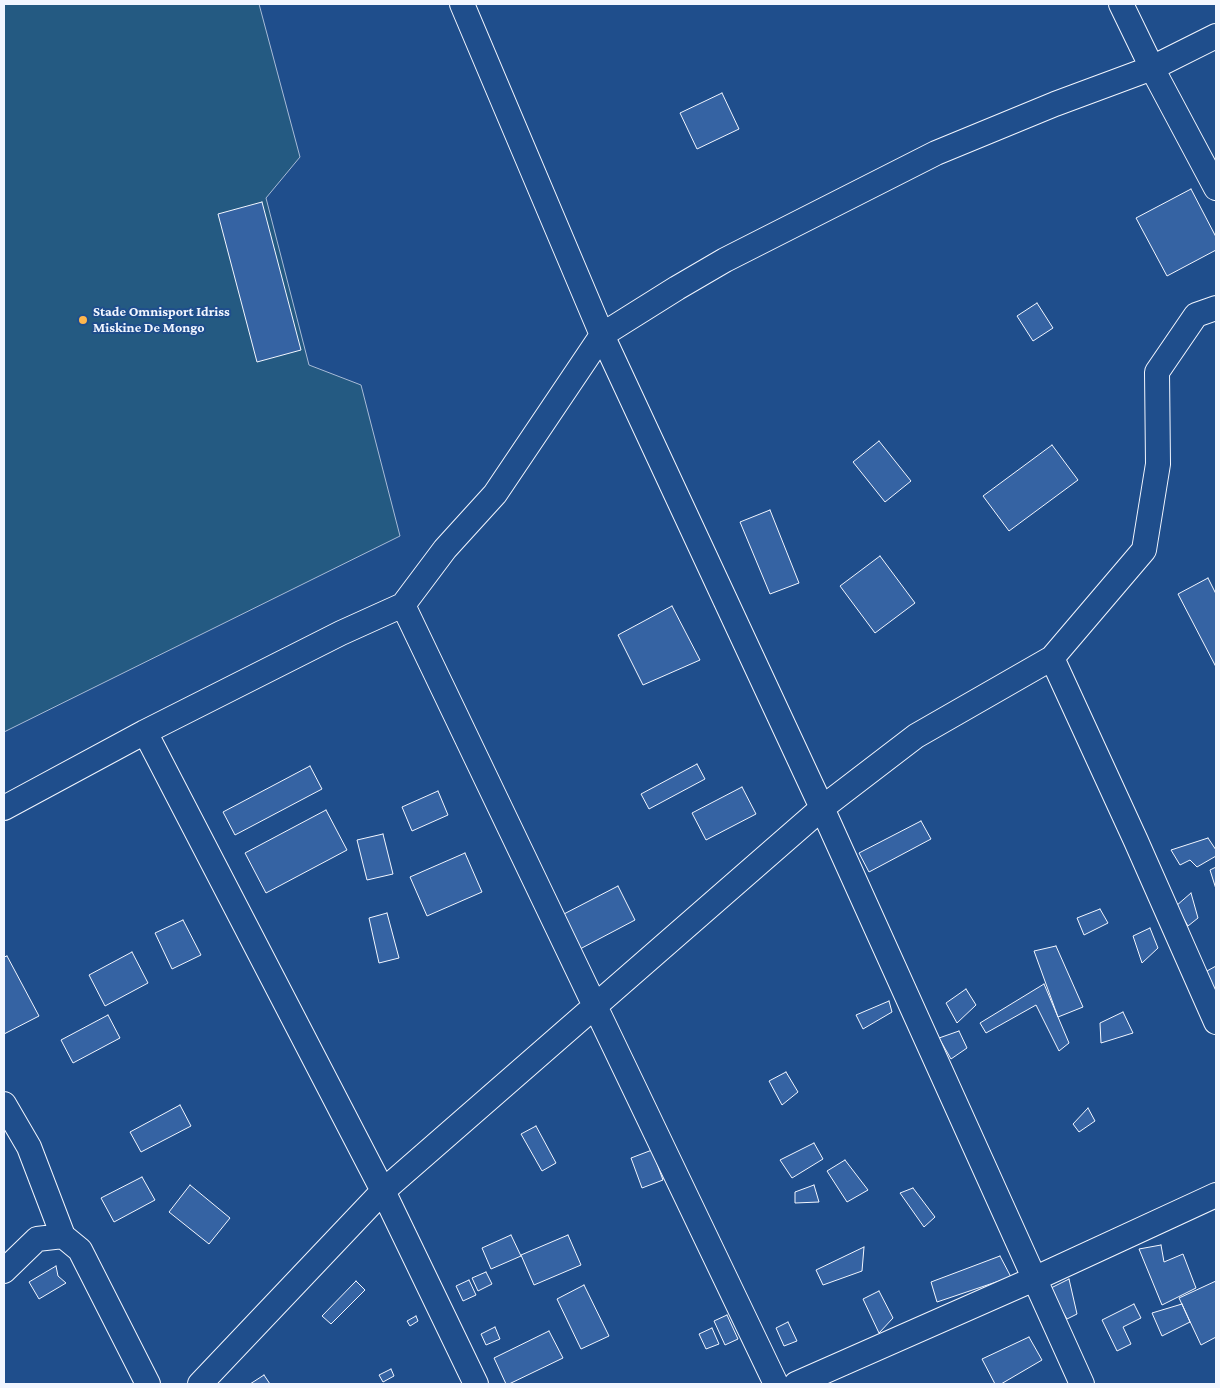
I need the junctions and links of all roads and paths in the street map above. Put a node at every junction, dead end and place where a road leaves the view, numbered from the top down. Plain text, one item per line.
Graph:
1 (462, 4) edge
2 (1120, 4) edge
3 (1216, 36) edge
4 (1152, 68) junction
5 (1216, 188) edge
6 (1216, 308) edge
7 (602, 335) junction
8 (403, 605) junction
9 (1052, 658) junction
10 (144, 732) junction
11 (4, 808) edge
12 (822, 808) junction
13 (595, 1007) junction
14 (1216, 1022) edge
15 (4, 1104) edge
16 (383, 1191) junction
17 (1216, 1195) edge
18 (63, 1236) junction
19 (4, 1271) edge
20 (1034, 1279) junction
21 (148, 1384) edge
22 (200, 1384) edge
23 (476, 1384) edge
24 (776, 1384) edge
25 (796, 1384) edge
26 (1082, 1384) edge

1 - 7 street
2 - 4 street
3 - 4 street
4 - 5 street
4 - 7 street
6 - 9 street
7 - 8 street
7 - 12 street
8 - 10 street
8 - 13 street
9 - 12 street
9 - 14 street
10 - 11 street
10 - 16 street
12 - 13 street
12 - 20 street
13 - 16 street
13 - 24 street
15 - 18 street
16 - 22 street
16 - 23 street
17 - 20 street
18 - 19 street
18 - 21 street
20 - 25 street
20 - 26 street

